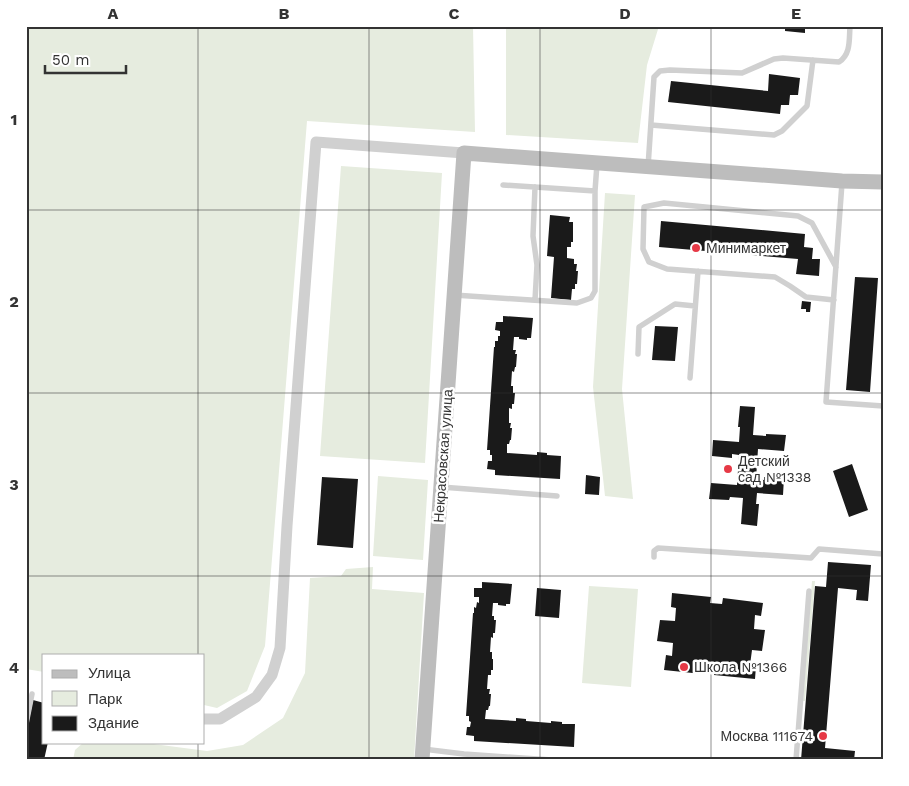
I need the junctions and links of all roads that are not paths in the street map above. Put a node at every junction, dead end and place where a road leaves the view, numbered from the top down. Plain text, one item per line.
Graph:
1 (850, 26) edge
2 (813, 60) junction
3 (651, 125) junction
4 (464, 153) junction
5 (597, 163) junction
6 (648, 166) junction
7 (842, 181) junction
8 (883, 182) edge
9 (502, 185) dead end
10 (535, 187) junction
11 (595, 191) junction
12 (836, 267) junction
13 (698, 271) junction
14 (454, 295) junction
15 (536, 300) junction
16 (834, 300) junction
17 (695, 306) junction
18 (638, 354) dead end
19 (690, 378) dead end
20 (883, 406) edge
21 (441, 487) junction
22 (557, 496) dead end
23 (883, 554) edge
24 (654, 557) dead end
25 (809, 591) dead end
26 (32, 694) dead end
27 (205, 719) edge
28 (26, 724) edge
29 (423, 755) edge
30 (552, 760) edge
31 (796, 760) edge

1 - 2 lane
2 - 3 lane
2 - 3 lane
3 - 6 lane
4 - 5 street
4 - 14 street, Некрасовская улица
4 - 27 street
5 - 6 street
5 - 11 lane
6 - 7 street
7 - 8 street
7 - 12 lane
9 - 10 lane
10 - 11 lane
10 - 15 lane
11 - 15 lane
12 - 13 lane
12 - 16 lane
13 - 16 lane
13 - 17 lane
14 - 15 lane
14 - 21 street, Некрасовская улица
16 - 20 lane
17 - 18 lane
17 - 19 lane
21 - 22 lane
21 - 29 street, Некрасовская улица
23 - 24 lane
25 - 31 lane
26 - 28 lane
29 - 30 lane

